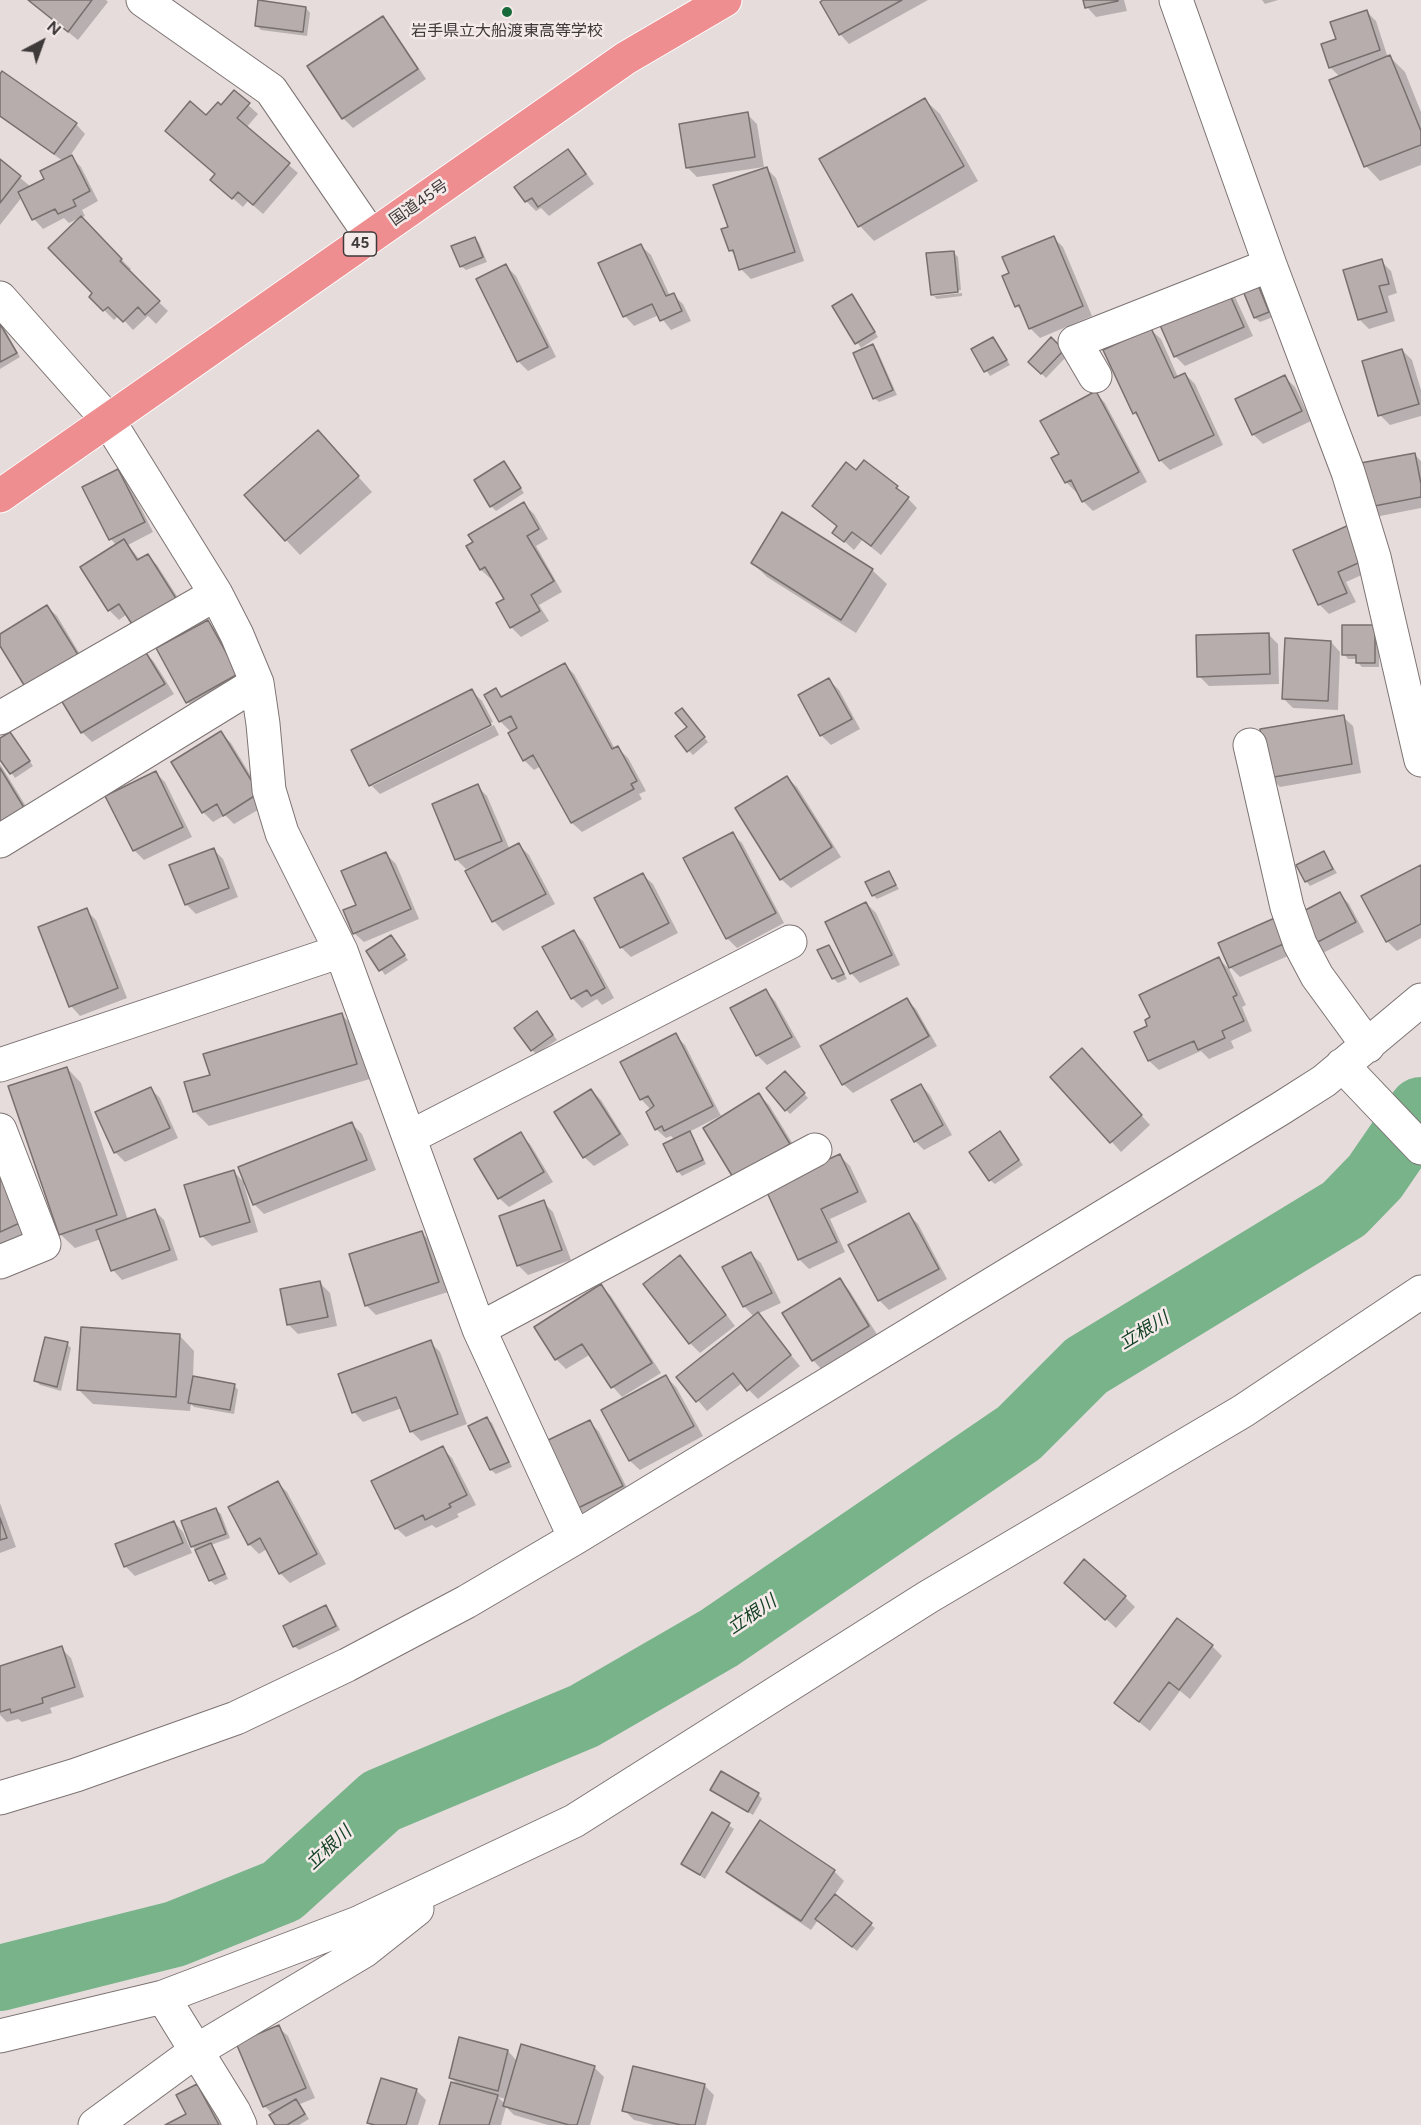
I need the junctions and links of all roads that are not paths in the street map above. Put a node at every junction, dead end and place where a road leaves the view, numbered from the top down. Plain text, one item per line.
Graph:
1 (143, 0) edge
2 (725, 0) edge
3 (1176, 0) edge
4 (371, 236) junction
5 (1270, 265) junction
6 (0, 298) edge
7 (1095, 376) dead end
8 (108, 420) junction
9 (0, 496) edge
10 (216, 594) junction
11 (257, 683) junction
12 (0, 718) edge
13 (1250, 745) dead end
14 (1421, 759) edge
15 (0, 841) edge
16 (790, 942) dead end
17 (341, 951) junction
18 (1421, 1000) edge
19 (1355, 1064) junction
20 (0, 1065) edge
21 (0, 1130) edge
22 (410, 1137) junction
23 (1421, 1148) edge
24 (815, 1150) dead end
25 (0, 1262) edge
26 (1421, 1292) edge
27 (479, 1329) junction
28 (575, 1538) junction
29 (0, 1798) edge
30 (456, 1878) junction
31 (163, 1997) junction
32 (0, 2036) edge
33 (196, 2050) junction
34 (95, 2125) edge
35 (240, 2125) edge

1 - 4 street
2 - 4 highway, 国道45号 / 45
3 - 5 street
4 - 8 highway, 国道45号 / 45
5 - 7 street
5 - 14 street
6 - 8 street
8 - 9 highway, 国道45号 / 45
8 - 10 street
10 - 11 street
10 - 12 street
11 - 15 street
11 - 17 street
13 - 19 street
16 - 22 street
17 - 20 street
17 - 22 street
18 - 19 street
19 - 23 street
19 - 28 street
21 - 25 street
22 - 27 street
24 - 27 street
26 - 30 street
27 - 28 street
28 - 29 street
30 - 31 street
30 - 33 street
31 - 32 street
31 - 33 street
33 - 34 street
33 - 35 street

